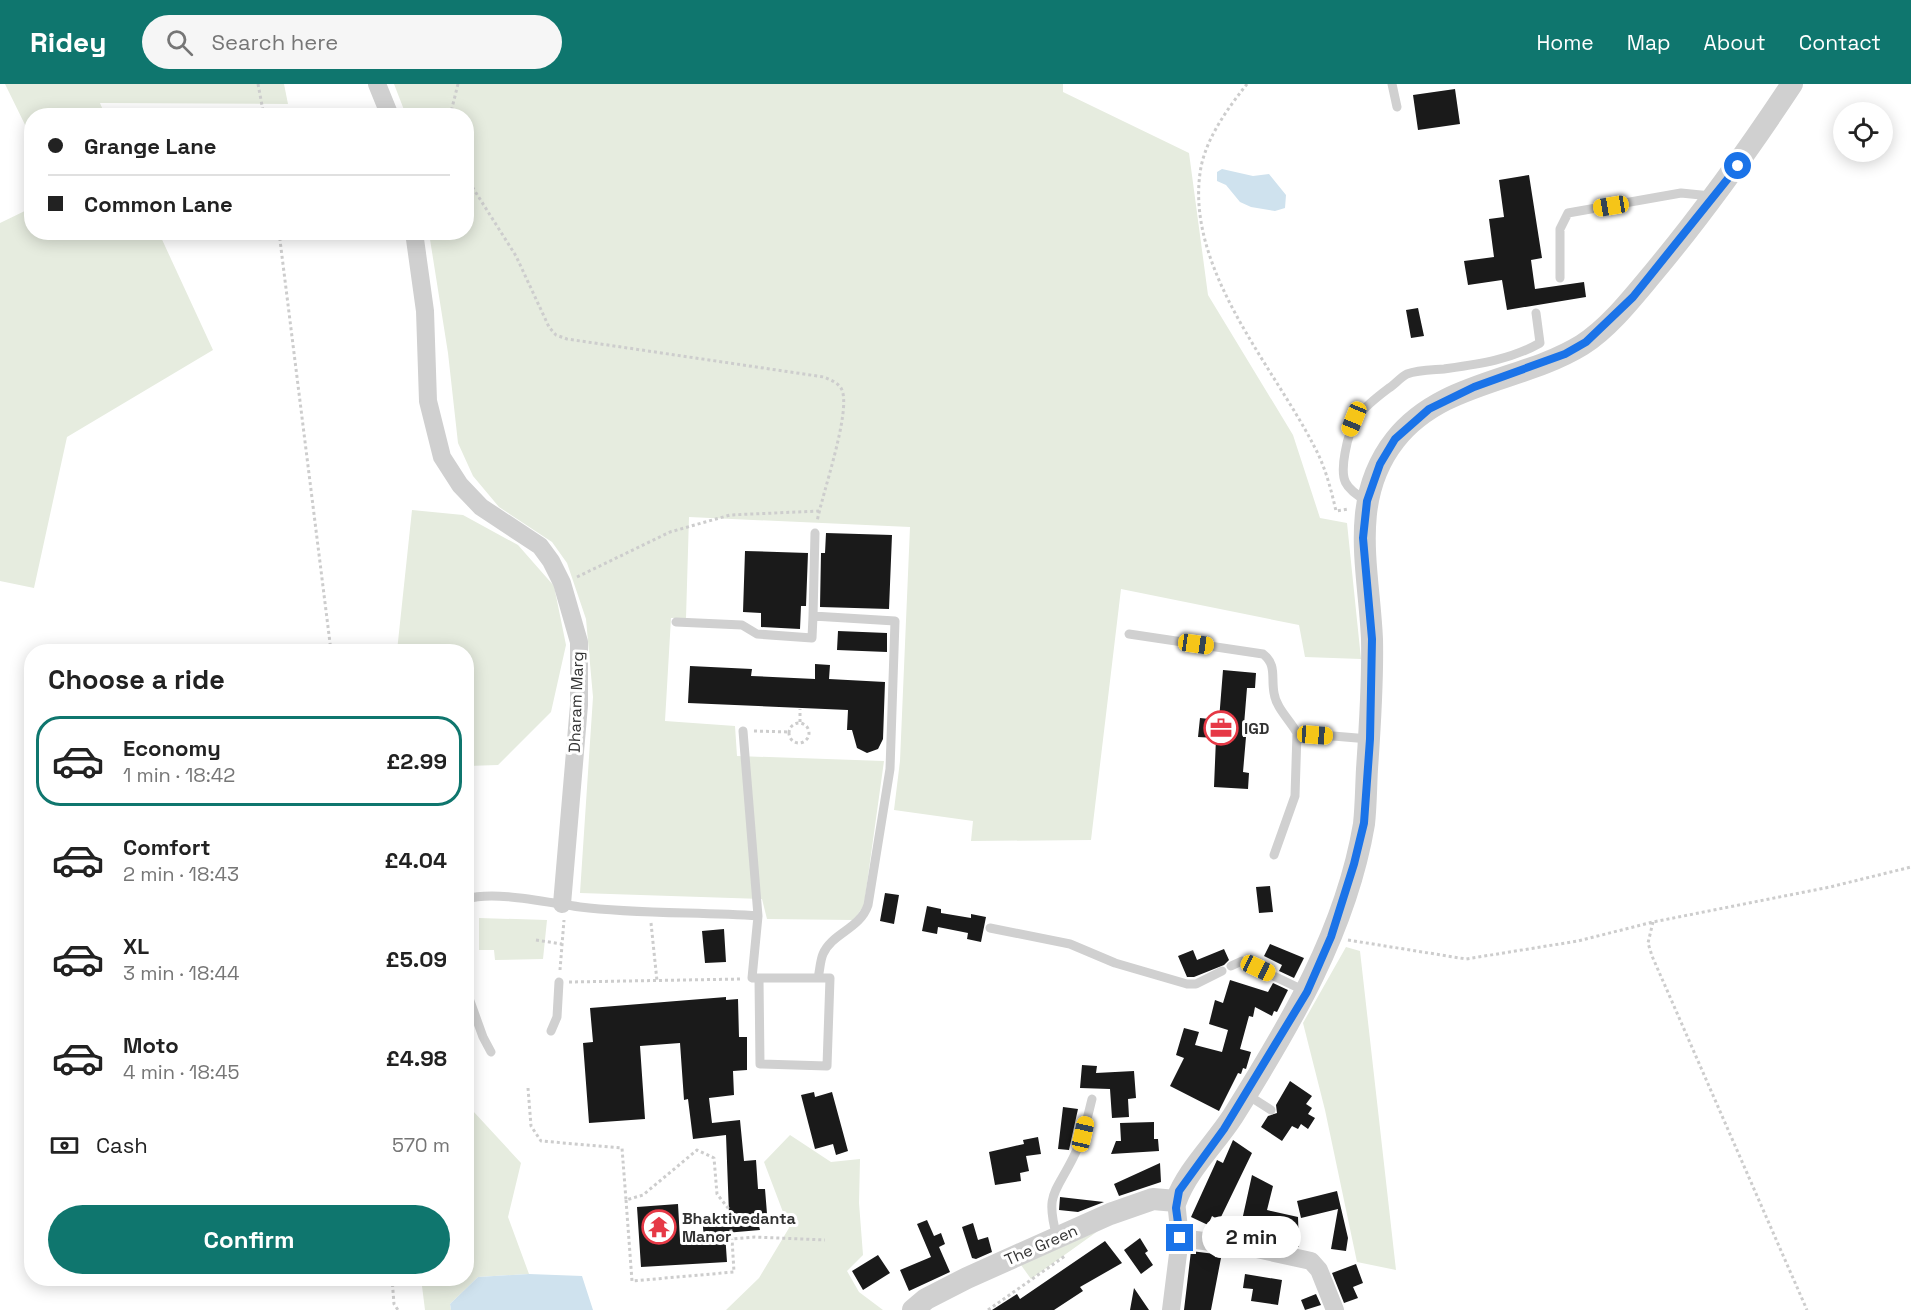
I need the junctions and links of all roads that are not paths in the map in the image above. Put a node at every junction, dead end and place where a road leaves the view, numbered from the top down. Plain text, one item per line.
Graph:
1 (377, 84) edge
2 (1392, 84) edge
3 (1791, 84) edge
4 (1397, 107) dead end
5 (387, 108) edge
6 (1714, 196) junction
7 (415, 240) edge
8 (1560, 278) dead end
9 (1536, 313) dead end
10 (1366, 506) junction
11 (815, 533) road end
12 (813, 616) junction
13 (676, 622) dead end
14 (1129, 634) dead end
15 (743, 731) road end
16 (1297, 733) junction
17 (1370, 739) junction
18 (1274, 855) dead end
19 (474, 898) edge
20 (562, 904) junction
21 (758, 916) junction
22 (990, 928) dead end
23 (1231, 966) dead end
24 (1222, 971) dead end
25 (756, 978) junction
26 (818, 978) junction
27 (559, 982) road end
28 (1307, 992) junction
29 (474, 1012) edge
30 (551, 1031) dead end
31 (491, 1052) dead end
32 (1246, 1094) junction
33 (1092, 1099) dead end
34 (1271, 1110) dead end
35 (1176, 1201) junction
36 (1180, 1238) junction
37 (1064, 1244) junction
38 (913, 1310) edge
39 (1171, 1310) edge
40 (1335, 1310) edge

1 - 5 street
2 - 4 lane
3 - 6 street
6 - 8 lane
6 - 10 street
7 - 20 street, Dharam Marg
9 - 10 lane
10 - 17 street
11 - 12 lane
12 - 13 lane
12 - 26 lane
14 - 16 lane
15 - 21 lane
16 - 17 lane
16 - 18 lane
17 - 28 street
19 - 20 lane
20 - 21 lane
21 - 25 lane
22 - 24 lane
23 - 28 lane
25 - 26 lane
25 - 26 lane
27 - 30 lane
28 - 32 street
29 - 31 lane
32 - 34 lane
32 - 35 street
33 - 37 lane
35 - 36 street
35 - 37 street, The Green
36 - 39 street
36 - 40 street
37 - 38 street, The Green

